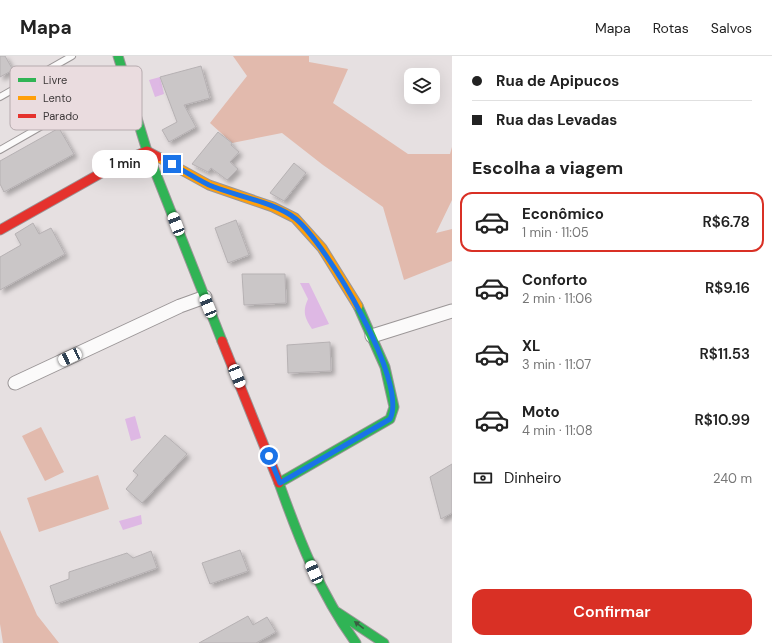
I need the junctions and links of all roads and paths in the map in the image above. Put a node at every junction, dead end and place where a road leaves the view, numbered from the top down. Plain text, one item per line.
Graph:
1 (72, 56) edge
2 (118, 56) edge
3 (54, 66) edge
4 (122, 66) edge
5 (10, 91) edge
6 (0, 97) edge
7 (35, 130) edge
8 (141, 130) edge
9 (0, 150) edge
10 (147, 151) junction
11 (0, 230) edge
12 (205, 297) junction
13 (452, 311) edge
14 (372, 336) junction
15 (15, 383) dead end
16 (280, 483) junction
17 (333, 609) junction
18 (356, 643) edge
19 (384, 643) edge

1 - 3 lane
2 - 4 main road
5 - 6 lane
7 - 9 lane
8 - 10 main road
10 - 11 main road
10 - 12 main road
10 - 14 main road
12 - 15 street
12 - 16 main road
13 - 14 street
14 - 16 main road
16 - 17 main road
17 - 18 main road
19 -> 17 main road

